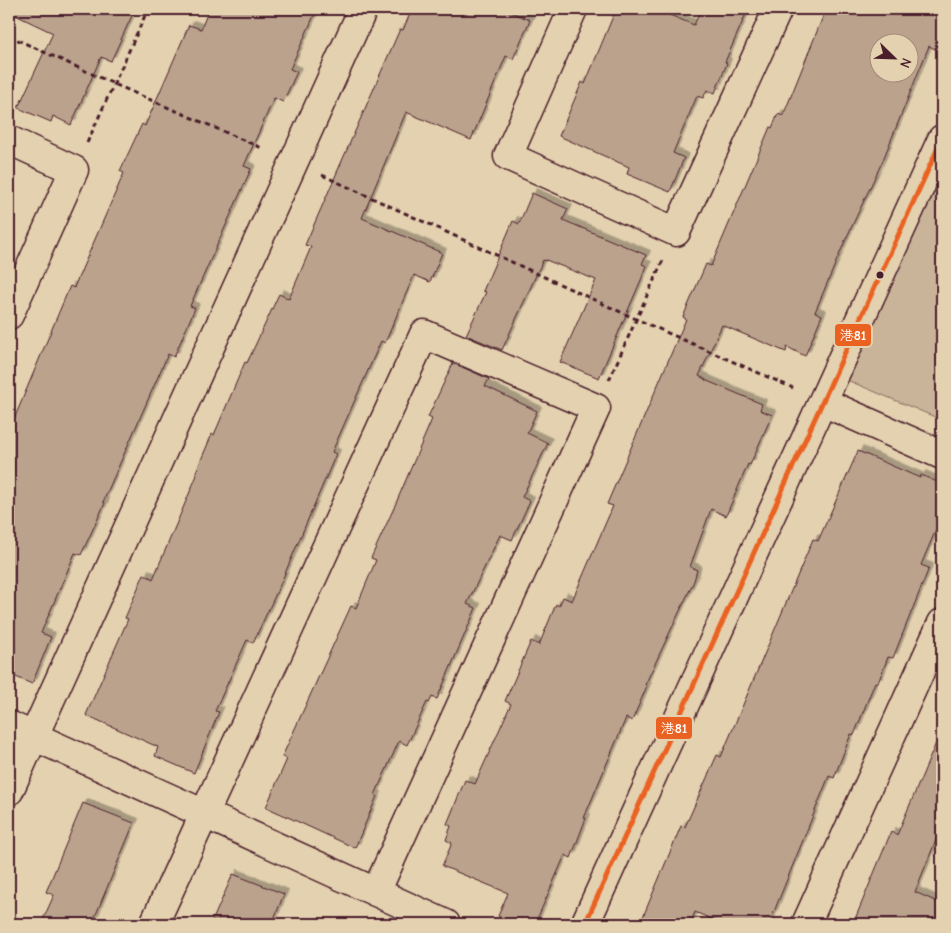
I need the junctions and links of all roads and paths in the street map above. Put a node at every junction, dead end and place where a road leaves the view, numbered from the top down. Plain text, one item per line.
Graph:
1 (148, 9) edge
2 (363, 9) edge
3 (573, 9) edge
4 (778, 9) edge
5 (9, 36) edge
6 (114, 84) junction
7 (9, 140) edge
8 (942, 140) edge
9 (293, 162) junction
10 (74, 170) junction
11 (676, 232) junction
12 (9, 315) edge
13 (636, 319) junction
14 (823, 402) junction
15 (596, 408) junction
16 (942, 455) edge
17 (942, 623) edge
18 (9, 725) edge
19 (33, 736) junction
20 (9, 790) edge
21 (204, 814) junction
22 (376, 892) junction
23 (154, 924) edge
24 (446, 924) edge
25 (585, 924) edge
26 (806, 924) edge

1 - 6 path
2 - 9 street
3 - 11 street
4 - 11 street
5 - 6 path
6 - 9 path
6 - 10 path
7 - 10 street
8 - 14 street
9 - 13 path
9 - 19 street
10 - 12 street
11 - 13 path
13 - 14 path
13 - 15 path
14 - 16 street
14 - 25 street
15 - 21 street
15 - 22 street
17 - 26 street
18 - 19 street
19 - 20 street
19 - 21 street
21 - 22 street
21 - 23 street
22 - 24 street

